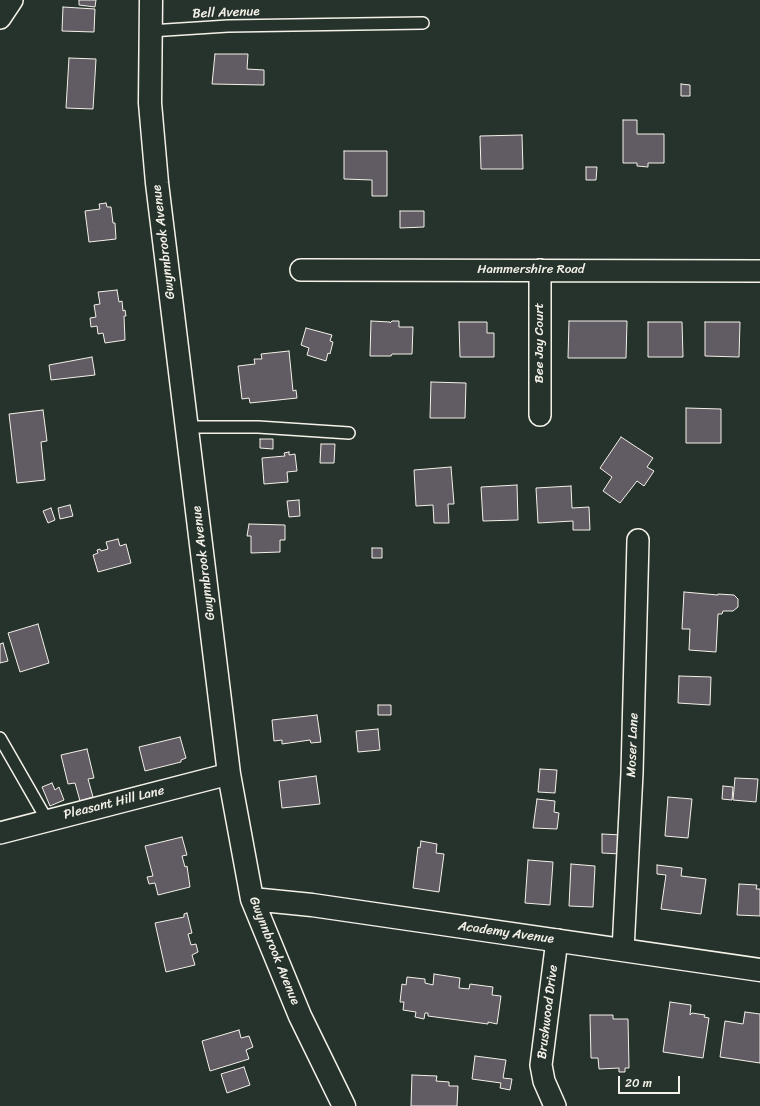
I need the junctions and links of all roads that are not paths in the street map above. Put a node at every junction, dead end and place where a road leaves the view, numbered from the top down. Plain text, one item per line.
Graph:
1 (12, 0) edge
2 (152, 0) edge
3 (0, 18) edge
4 (423, 23) dead end
5 (150, 31) junction
6 (301, 270) dead end
7 (540, 270) junction
8 (760, 271) edge
9 (540, 415) dead end
10 (187, 427) junction
11 (349, 433) dead end
12 (638, 540) dead end
13 (0, 738) edge
14 (229, 774) junction
15 (47, 820) junction
16 (0, 833) edge
17 (252, 899) junction
18 (557, 940) junction
19 (623, 950) junction
20 (760, 970) edge
21 (344, 1106) edge
22 (555, 1106) edge

1 - 3 street
2 - 5 street, Gwynnbrook Avenue
4 - 5 lane, Bell Avenue
5 - 10 street, Gwynnbrook Avenue
6 - 7 street, Hammershire Road
7 - 8 street, Hammershire Road
7 - 9 street, Bee Jay Court
10 - 11 lane
10 - 14 street, Gwynnbrook Avenue
12 - 19 street, Moser Lane
13 - 15 lane
14 - 15 street, Pleasant Hill Lane
14 - 17 street, Gwynnbrook Avenue
15 - 16 street, Pleasant Hill Lane
17 - 18 street, Academy Avenue
17 - 21 street, Gwynnbrook Avenue
18 - 19 street, Academy Avenue
18 - 22 street, Brushwood Drive
19 - 20 street, Academy Avenue

